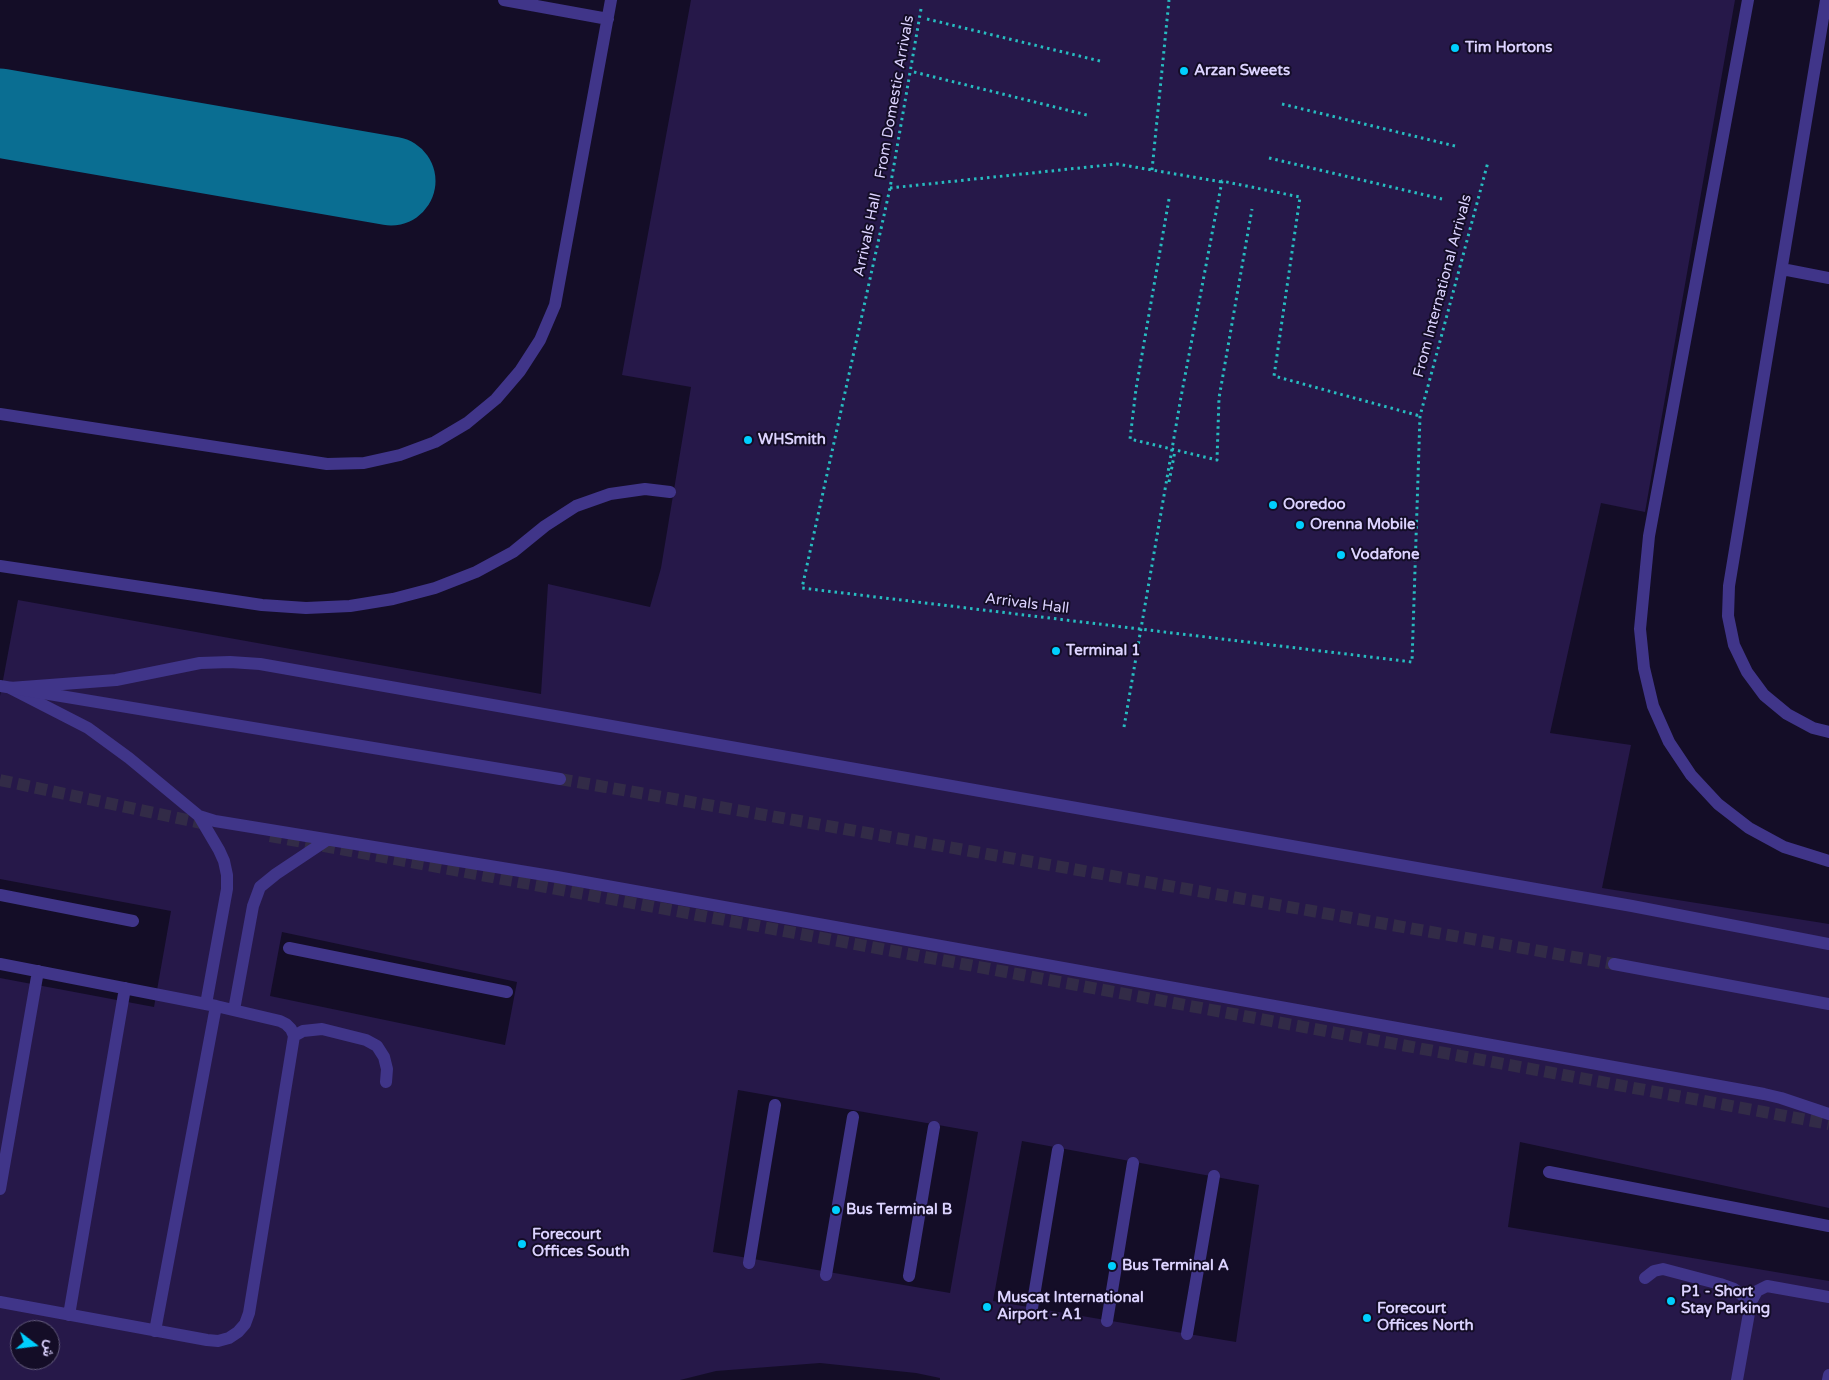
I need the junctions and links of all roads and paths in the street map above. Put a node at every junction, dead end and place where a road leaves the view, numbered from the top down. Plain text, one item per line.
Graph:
1 (504, 0) edge
2 (611, 0) edge
3 (1169, 0) edge
4 (1748, 0) edge
5 (1826, 0) edge
6 (921, 9) dead end
7 (608, 19) junction
8 (927, 19) dead end
9 (1100, 61) dead end
10 (914, 72) dead end
11 (1282, 104) dead end
12 (1087, 115) dead end
13 (1455, 146) dead end
14 (1269, 158) dead end
15 (1488, 162) dead end
16 (1152, 170) junction
17 (1222, 182) junction
18 (890, 188) junction
19 (1169, 199) dead end
20 (1442, 199) dead end
21 (1252, 209) dead end
22 (1782, 269) junction
23 (1829, 278) edge
24 (0, 414) edge
25 (1420, 416) junction
26 (1175, 450) junction
27 (670, 492) dead end
28 (0, 566) edge
29 (1140, 629) junction
30 (5, 687) edge
31 (1124, 727) dead end
32 (1829, 732) edge
33 (560, 779) tunnel mouth
34 (199, 816) junction
35 (327, 840) junction
36 (1829, 861) edge
37 (0, 894) edge
38 (133, 921) dead end
39 (1829, 944) edge
40 (289, 948) dead end
41 (0, 964) edge
42 (1614, 964) tunnel mouth
43 (38, 971) junction
44 (125, 988) junction
45 (507, 992) dead end
46 (1829, 1004) edge
47 (211, 1005) junction
48 (234, 1010) junction
49 (294, 1036) junction
50 (386, 1082) dead end
51 (775, 1105) dead end
52 (1829, 1114) edge
53 (853, 1117) dead end
54 (934, 1127) dead end
55 (1058, 1150) dead end
56 (1133, 1163) dead end
57 (1549, 1172) dead end
58 (1214, 1176) dead end
59 (0, 1189) edge
60 (1829, 1226) edge
61 (749, 1263) dead end
62 (826, 1275) dead end
63 (910, 1276) dead end
64 (1645, 1278) dead end
65 (1829, 1297) edge
66 (0, 1302) edge
67 (1751, 1302) junction
68 (1032, 1308) dead end
69 (69, 1315) junction
70 (1107, 1321) dead end
71 (155, 1331) junction
72 (1188, 1334) dead end
73 (1829, 1375) edge
74 (1737, 1380) edge
75 (1828, 1380) edge

1 - 7 street
2 - 7 street
3 - 16 path
4 - 36 street
5 - 22 street
6 - 18 path, From Domestic Arrivals
7 - 24 street
8 - 9 path
10 - 12 path
11 - 13 path
14 - 20 path
15 - 25 path, From International Arrivals
16 - 17 path
16 - 18 path
17 - 25 path
17 - 31 path
18 - 29 path, Arrivals Hall
19 - 26 path
21 - 26 path
22 - 23 street
22 - 32 street
25 - 29 path, Arrivals Hall
26 - 29 path
27 - 28 street
30 - 33 street
30 - 34 street
30 - 39 street
34 - 35 street
34 - 47 street
35 - 48 street
35 - 52 street
37 - 38 street
40 - 45 street
41 - 43 street
42 - 46 street
43 - 44 street
43 - 59 street
44 - 47 street
44 - 69 street
47 - 48 street
47 - 71 street
48 - 49 street
49 - 50 street
49 - 71 street
51 - 61 street
53 - 62 street
54 - 63 street
55 - 68 street
56 - 70 street
57 - 60 street
58 - 72 street
64 - 67 street
65 - 67 street
66 - 69 street
67 - 74 street
69 - 71 street
73 - 75 street

